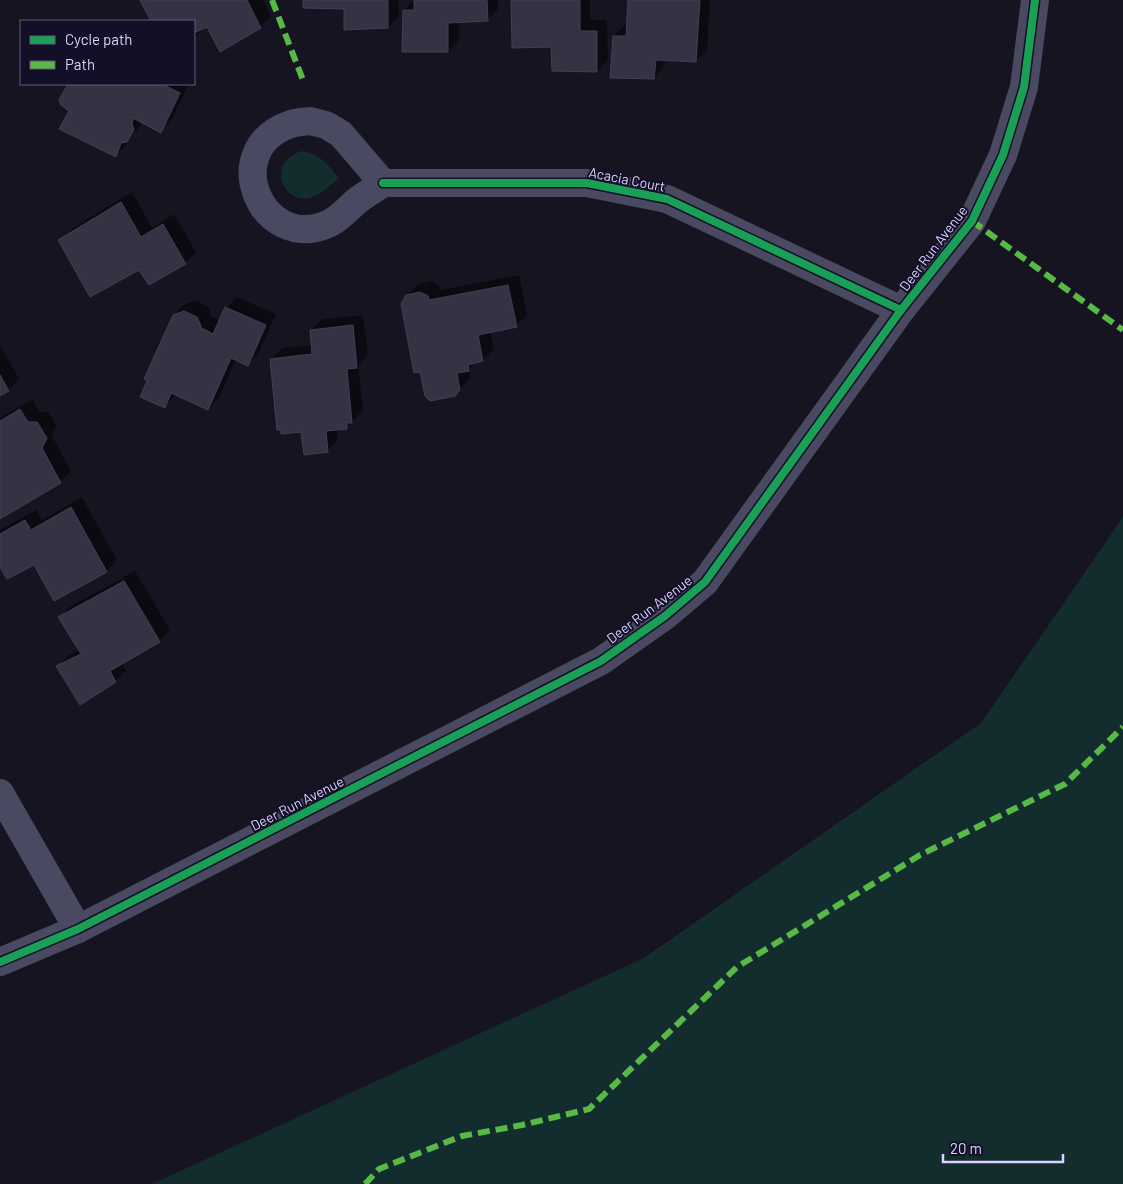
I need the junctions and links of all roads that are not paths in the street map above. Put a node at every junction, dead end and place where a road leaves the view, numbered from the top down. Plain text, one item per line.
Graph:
1 (1034, 0) edge
2 (383, 183) junction
3 (901, 310) junction
4 (0, 793) edge
5 (78, 929) junction
6 (0, 962) edge

1 - 3 street, Deer Run Avenue
2 - 2 street
2 - 3 street, Acacia Court
3 - 5 street, Deer Run Avenue
4 - 5 street
5 - 6 street, Deer Run Avenue

